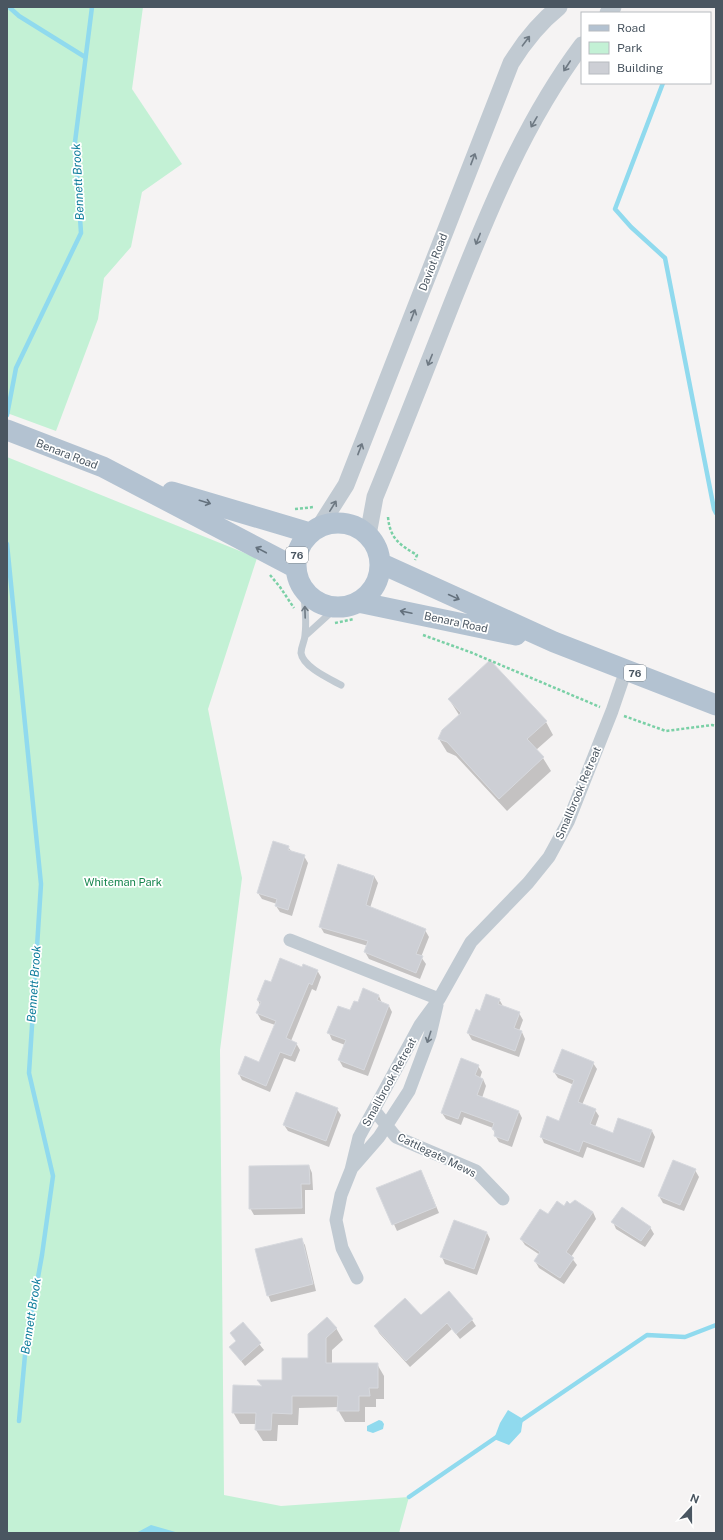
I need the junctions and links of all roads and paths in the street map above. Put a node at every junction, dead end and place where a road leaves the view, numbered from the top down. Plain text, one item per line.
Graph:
1 (559, 7) edge
2 (581, 46) edge
3 (7, 430) edge
4 (127, 479) junction
5 (375, 497) junction
6 (318, 506) dead end
7 (291, 510) dead end
8 (315, 530) junction
9 (368, 535) junction
10 (380, 563) junction
11 (296, 568) junction
12 (409, 576) junction
13 (303, 589) junction
14 (358, 602) junction
15 (337, 607) junction
16 (305, 636) junction
17 (554, 642) junction
18 (626, 670) junction
19 (341, 685) dead end
20 (716, 705) edge
21 (290, 940) dead end
22 (439, 999) junction
23 (374, 1110) junction
24 (387, 1126) junction
25 (351, 1170) junction
26 (503, 1199) dead end
27 (357, 1278) dead end

8 -> 1 street, Daviot Road
2 -> 5 street
3 - 4 main road, Benara Road / 76
4 -> 8 main road, Benara Road / 76
11 -> 4 main road, Benara Road / 76
5 - 9 street
5 - 12 path
6 - 7 path
8 - 9 main road, 76
8 - 11 main road, 76
9 - 10 main road, 76
10 - 12 main road, Benara Road / 76
10 - 14 main road, 76
11 - 13 main road, 76
12 -> 17 main road, Benara Road / 76
13 - 15 main road
16 -> 13 lane
14 - 15 main road, 76
17 -> 14 main road, Benara Road / 76
15 - 16 lane
16 - 19 lane
17 - 18 main road, Benara Road / 76
18 - 20 main road, Benara Road / 76
18 - 22 street, Smallbrook Retreat
21 - 22 street
22 - 23 street, Smallbrook Retreat
22 -> 24 street, Smallbrook Retreat
23 - 24 street, Cattlegate Mews
23 - 25 street, Smallbrook Retreat
24 - 25 street, Smallbrook Retreat
24 - 26 street, Cattlegate Mews
25 - 27 street, Smallbrook Retreat

